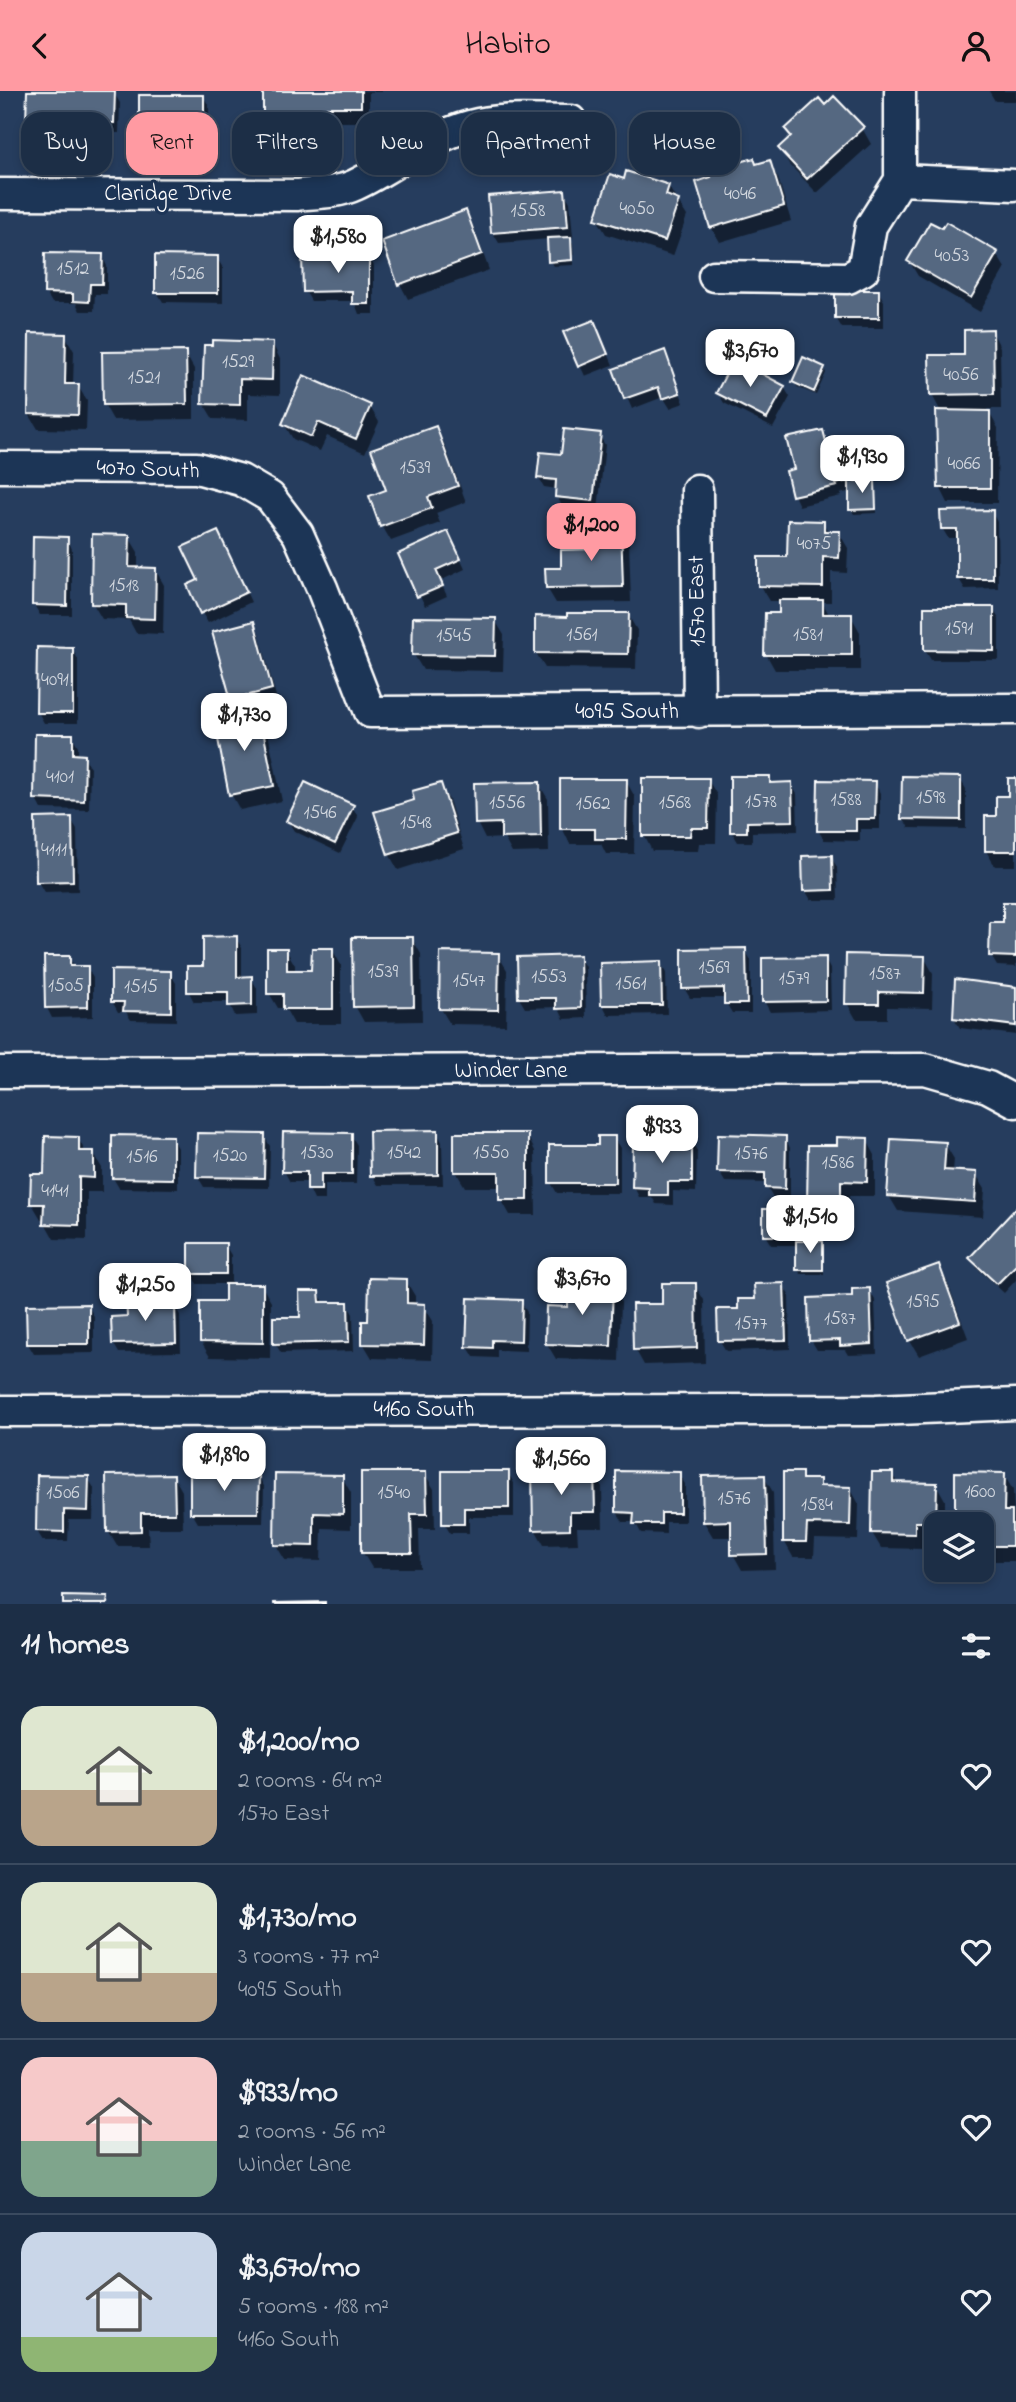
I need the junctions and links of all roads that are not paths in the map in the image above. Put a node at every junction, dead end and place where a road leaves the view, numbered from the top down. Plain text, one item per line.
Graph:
1 (900, 91) edge
2 (461, 129) edge
3 (900, 180) junction
4 (1014, 185) dead end
5 (0, 194) edge
6 (714, 276) dead end
7 (0, 467) edge
8 (697, 489) dead end
9 (322, 587) joint
10 (1016, 709) edge
11 (699, 712) junction
12 (0, 1072) edge
13 (1016, 1101) edge
14 (1016, 1404) edge
15 (0, 1411) edge

1 - 3 street
2 - 5 street, Claridge Drive
3 - 4 street
3 - 6 street
7 - 9 street, 4070 South
8 - 11 street, 1570 East
9 - 11 street, 4095 South
10 - 11 street, 4095 South
12 - 13 street, Winder Lane
14 - 15 street, 4160 South

